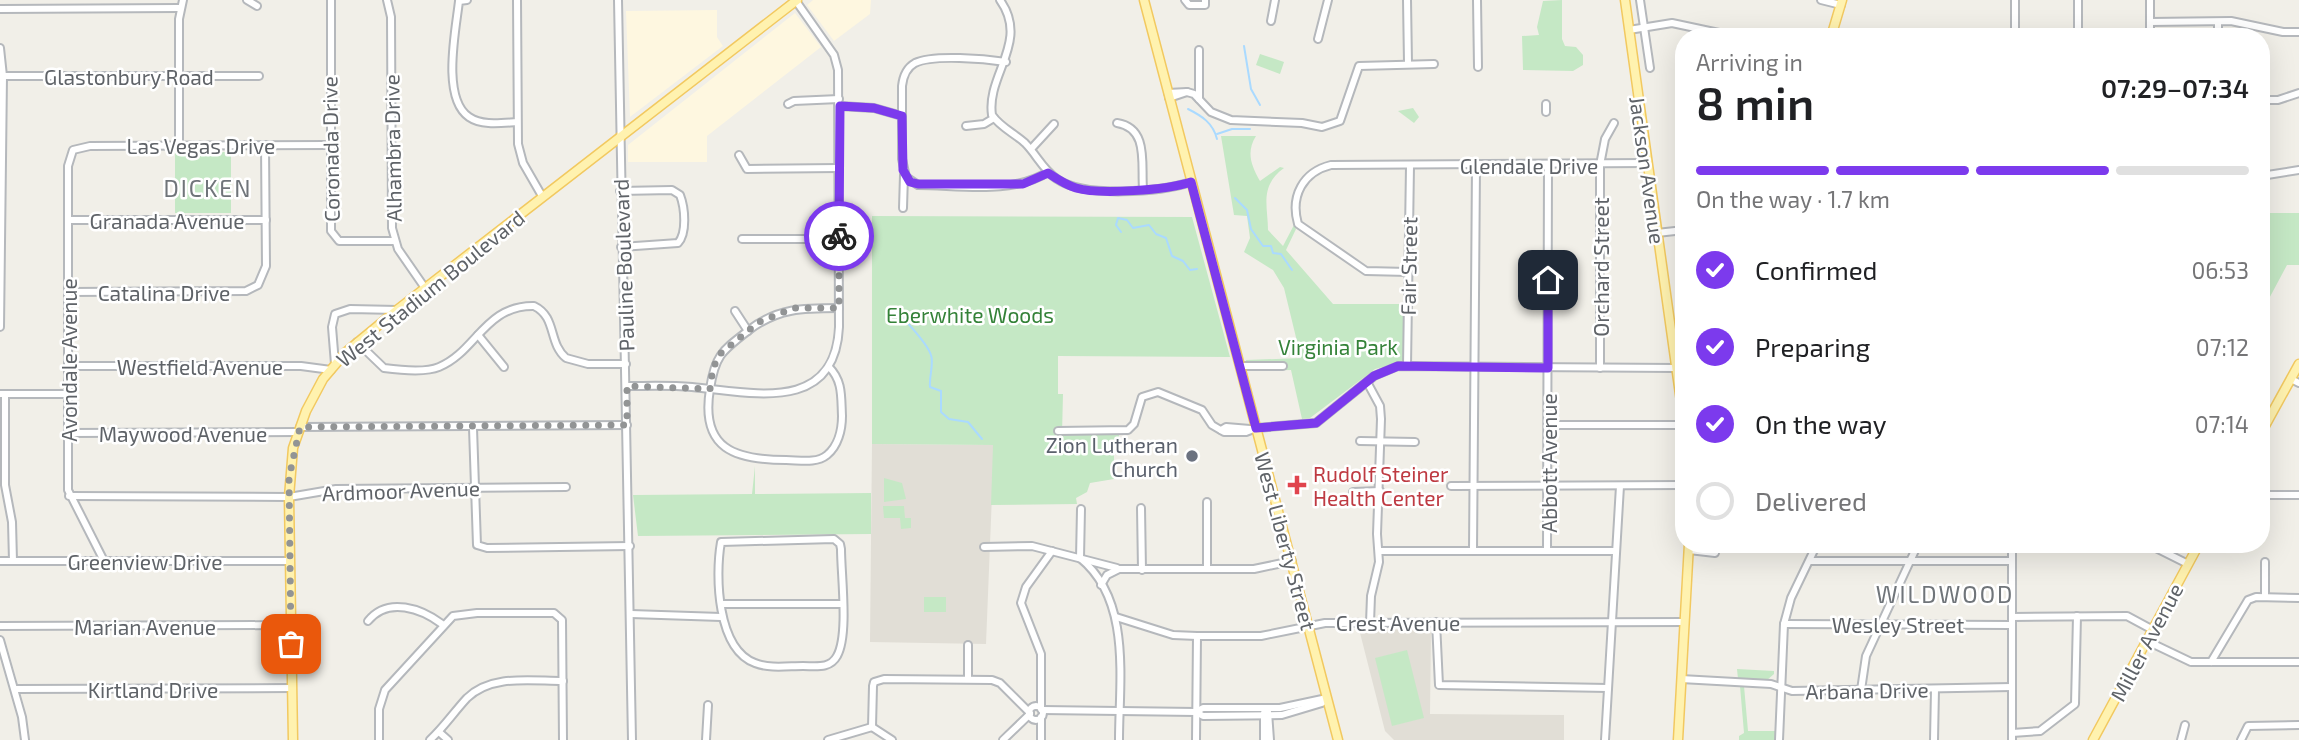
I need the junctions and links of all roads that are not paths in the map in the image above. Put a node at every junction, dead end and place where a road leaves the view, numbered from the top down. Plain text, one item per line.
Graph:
1 (183, 0) edge
2 (247, 0) edge
3 (331, 0) edge
4 (387, 0) edge
5 (467, 0) edge
6 (517, 0) edge
7 (618, 0) edge
8 (1000, 0) edge
9 (1144, 0) edge
10 (1185, 0) edge
11 (1205, 0) edge
12 (1275, 0) edge
13 (1328, 0) edge
14 (1407, 0) edge
15 (1477, 0) edge
16 (1625, 0) edge
17 (1640, 0) edge
18 (1821, 0) edge
19 (2015, 0) edge
20 (2078, 0) edge
21 (2150, 0) edge
22 (796, 1) edge
23 (1841, 2) edge
24 (257, 6) dead end
25 (179, 8) junction
26 (0, 9) edge
27 (1271, 21) dead end
28 (2150, 22) junction
29 (2218, 22) junction
30 (1643, 27) junction
31 (1696, 28) edge
32 (1834, 28) edge
33 (2015, 28) edge
34 (2078, 28) edge
35 (2150, 28) edge
36 (2218, 28) edge
37 (2267, 28) edge
38 (2270, 28) edge
39 (1629, 30) junction
40 (2299, 32) edge
41 (1318, 39) dead end
42 (0, 48) edge
43 (1199, 50) dead end
44 (1006, 62) junction
45 (1408, 63) junction
46 (1434, 64) dead end
47 (1478, 67) dead end
48 (1650, 68) dead end
49 (178, 75) junction
50 (1, 76) edge
51 (258, 76) dead end
52 (2299, 93) edge
53 (1169, 95) junction
54 (1199, 99) junction
55 (2270, 100) edge
56 (840, 103) junction
57 (788, 104) dead end
58 (902, 116) junction
59 (994, 118) junction
60 (517, 122) junction
61 (1117, 123) dead end
62 (1614, 123) dead end
63 (1055, 124) dead end
64 (966, 126) dead end
65 (619, 137) junction
66 (1, 142) edge
67 (179, 145) junction
68 (265, 145) junction
69 (329, 145) junction
70 (1031, 149) junction
71 (73, 150) joint
72 (739, 155) dead end
73 (1648, 163) junction
74 (1548, 165) junction
75 (1601, 165) junction
76 (1410, 166) junction
77 (1476, 166) junction
78 (839, 168) junction
79 (2299, 170) edge
80 (904, 172) junction
81 (1048, 173) junction
82 (2270, 175) edge
83 (1191, 182) junction
84 (1143, 188) junction
85 (620, 191) junction
86 (542, 196) junction
87 (903, 208) dead end
88 (68, 220) junction
89 (265, 220) junction
90 (1675, 231) edge
91 (1657, 233) junction
92 (742, 239) dead end
93 (839, 239) junction
94 (394, 241) junction
95 (621, 247) junction
96 (1408, 272) junction
97 (425, 288) junction
98 (68, 292) junction
99 (839, 308) junction
100 (397, 310) junction
101 (735, 311) dead end
102 (0, 327) edge
103 (748, 331) junction
104 (478, 335) junction
105 (357, 342) junction
106 (1675, 361) edge
107 (626, 364) junction
108 (2299, 364) edge
109 (68, 366) junction
110 (829, 366) junction
111 (1240, 366) junction
112 (1283, 366) dead end
113 (1407, 366) junction
114 (333, 367) junction
115 (504, 367) dead end
116 (1475, 367) junction
117 (1548, 368) junction
118 (1600, 368) junction
119 (1675, 368) edge
120 (2295, 381) edge
121 (1367, 382) junction
122 (627, 386) junction
123 (710, 389) junction
124 (3, 394) edge
125 (68, 394) junction
126 (2270, 419) edge
127 (1675, 424) edge
128 (627, 425) junction
129 (1548, 425) junction
130 (473, 428) junction
131 (1253, 428) junction
132 (299, 430) junction
133 (1058, 431) dead end
134 (68, 433) junction
135 (1360, 441) dead end
136 (1381, 441) junction
137 (1415, 442) dead end
138 (1547, 485) junction
139 (1675, 485) edge
140 (1451, 486) dead end
141 (1474, 486) junction
142 (1620, 486) junction
143 (474, 487) junction
144 (566, 487) dead end
145 (1380, 491) junction
146 (1353, 492) dead end
147 (2270, 495) edge
148 (2299, 495) edge
149 (69, 496) junction
150 (289, 497) junction
151 (1207, 502) dead end
152 (1141, 508) dead end
153 (1082, 509) dead end
154 (630, 546) junction
155 (984, 547) dead end
156 (1052, 551) junction
157 (1379, 551) junction
158 (1474, 551) junction
159 (1547, 551) junction
160 (1616, 551) junction
161 (1689, 553) edge
162 (1813, 553) edge
163 (1914, 553) edge
164 (2012, 553) edge
165 (2166, 553) edge
166 (2194, 553) edge
167 (1080, 558) junction
168 (0, 561) edge
169 (13, 561) junction
170 (104, 561) junction
171 (289, 561) junction
172 (1292, 561) junction
173 (1810, 561) junction
174 (1911, 561) junction
175 (2012, 561) junction
176 (2265, 562) dead end
177 (2188, 564) junction
178 (1119, 569) junction
179 (1207, 569) junction
180 (1142, 570) junction
181 (1101, 585) junction
182 (2264, 597) junction
183 (2299, 598) edge
184 (721, 604) junction
185 (841, 604) junction
186 (631, 614) junction
187 (2077, 616) junction
188 (721, 617) junction
189 (1116, 617) junction
190 (368, 621) dead end
191 (2012, 621) junction
192 (1370, 622) junction
193 (1436, 622) junction
194 (1612, 622) junction
195 (1685, 622) junction
196 (442, 624) junction
197 (1308, 624) junction
198 (1784, 624) junction
199 (1880, 624) junction
200 (290, 625) junction
201 (0, 626) edge
202 (2153, 630) junction
203 (1197, 636) junction
204 (0, 640) edge
205 (2147, 641) junction
206 (968, 645) dead end
207 (2211, 662) junction
208 (2299, 662) edge
209 (968, 679) junction
210 (1681, 679) junction
211 (563, 681) junction
212 (1781, 685) junction
213 (2012, 687) junction
214 (292, 688) junction
215 (1608, 688) junction
216 (15, 689) junction
217 (1935, 689) junction
218 (1861, 690) junction
219 (1327, 698) junction
220 (708, 705) dead end
221 (1119, 712) junction
222 (1196, 712) junction
223 (1037, 713) junction
224 (1266, 713) junction
225 (2185, 725) dead end
226 (2299, 725) edge
227 (872, 727) junction
228 (439, 732) junction
229 (2012, 737) edge
230 (25, 740) edge
231 (293, 740) edge
232 (379, 740) edge
233 (430, 740) edge
234 (449, 740) edge
235 (564, 740) edge
236 (632, 740) edge
237 (706, 740) edge
238 (828, 740) edge
239 (892, 740) edge
240 (1003, 740) edge
241 (1041, 740) edge
242 (1119, 740) edge
243 (1196, 740) edge
244 (1264, 740) edge
245 (1270, 740) edge
246 (1338, 740) edge
247 (1605, 740) edge
248 (1678, 740) edge
249 (1779, 740) edge
250 (1934, 740) edge
251 (2093, 740) edge
252 (2181, 740) edge
253 (2241, 740) edge

1 - 25 street
2 - 24 street
3 - 69 street, Coronada Drive
4 - 94 street, Alhambra Drive
5 - 60 street
6 - 60 street
7 - 65 street, Pauline Boulevard
8 - 44 street
9 - 53 main road, West Liberty Street
10 - 11 street
12 - 27 street
13 - 41 street
14 - 45 street
15 - 47 street
16 - 39 main road, Jackson Avenue
17 - 30 street
18 - 23 street
19 - 33 street
20 - 34 street
21 - 28 street
22 - 56 street
22 - 65 main road, West Stadium Boulevard
23 - 32 main road
25 - 26 street
25 - 49 street
28 - 29 street
28 - 35 street
29 - 36 street
29 - 37 street
30 - 31 street
30 - 39 street
30 - 48 street
38 - 40 street
39 - 73 main road, Jackson Avenue
42 - 50 street
43 - 54 street
44 - 58 street
44 - 59 street
45 - 46 street
45 - 54 street
49 - 50 street, Glastonbury Road
49 - 51 street, Glastonbury Road
49 - 67 street
50 - 66 street
52 - 55 street
53 - 54 street
53 - 83 main road, West Liberty Street
56 - 57 street
56 - 58 street
56 - 78 street
58 - 80 street
59 - 64 street
59 - 70 street
60 - 86 street
61 - 84 street
62 - 75 street, Orchard Street
63 - 70 street
65 - 85 street, Pauline Boulevard
65 - 86 main road, West Stadium Boulevard
66 - 102 street
67 - 68 street, Las Vegas Drive
67 - 71 street, Las Vegas Drive
68 - 69 street, Las Vegas Drive
68 - 89 street
69 - 94 street, Coronada Drive
70 - 81 street
71 - 88 street, Avondale Avenue
72 - 78 street
73 - 75 street, Glendale Drive
73 - 91 main road, Jackson Avenue
74 - 75 street, Glendale Drive
74 - 77 street, Glendale Drive
74 - 117 street, Abbott Avenue
75 - 118 street, Orchard Street
76 - 77 street, Glendale Drive
76 - 96 street, Fair Street
76 - 96 street, Glendale Drive
77 - 116 street
78 - 93 street
79 - 82 street
80 - 81 street
80 - 87 street
81 - 84 street
83 - 84 street
83 - 111 main road, West Liberty Street
85 - 95 street, Pauline Boulevard
85 - 95 street
86 - 97 main road, West Stadium Boulevard
88 - 89 street, Granada Avenue
88 - 98 street, Avondale Avenue
89 - 98 street, Catalina Drive
90 - 91 street
91 - 106 main road, Jackson Avenue
92 - 93 street
93 - 99 street
94 - 97 street, Alhambra Drive
95 - 107 street, Pauline Boulevard
96 - 113 street, Fair Street
97 - 100 main road, West Stadium Boulevard
98 - 109 street, Avondale Avenue
99 - 103 street
99 - 110 street
100 - 105 main road, West Stadium Boulevard
100 - 114 street
101 - 103 street
103 - 123 street
104 - 105 street
104 - 107 street
104 - 115 street
105 - 114 main road, West Stadium Boulevard
107 - 122 street, Pauline Boulevard
108 - 120 main road
109 - 114 street, Westfield Avenue
109 - 125 street, Avondale Avenue
110 - 123 street
110 - 123 street
111 - 112 street
111 - 131 main road, West Liberty Street
113 - 116 street
113 - 121 street
114 - 132 main road, West Stadium Boulevard
116 - 117 street
116 - 141 street
117 - 118 street
117 - 129 street, Abbott Avenue
118 - 119 street
120 - 126 main road
121 - 131 street
121 - 136 street
122 - 123 street
122 - 128 street, Pauline Boulevard
124 - 125 street
124 - 169 street
125 - 134 street, Avondale Avenue
127 - 129 street
128 - 130 street, Maywood Avenue
128 - 154 street, Pauline Boulevard
129 - 138 street, Abbott Avenue
130 - 132 street, Maywood Avenue
130 - 143 street
131 - 133 street
131 - 172 main road, West Liberty Street
132 - 134 street, Maywood Avenue
132 - 150 main road, West Stadium Boulevard
134 - 149 street, Avondale Avenue
135 - 136 street
136 - 137 street
136 - 145 street
138 - 141 street
138 - 142 street
138 - 159 street, Abbott Avenue
139 - 142 street
140 - 141 street
141 - 158 street
142 - 160 street
143 - 144 street, Ardmoor Avenue
143 - 150 street, Ardmoor Avenue
143 - 154 street
145 - 146 street
145 - 157 street
147 - 148 street
149 - 150 street, Ardmoor Avenue
149 - 170 street
150 - 171 main road, West Stadium Boulevard
151 - 179 street
152 - 180 street
153 - 167 street
154 - 186 street, Pauline Boulevard
155 - 156 street
156 - 167 street
156 - 223 street
157 - 158 street
157 - 192 street
158 - 159 street
159 - 160 street
160 - 194 street
161 - 195 main road
162 - 173 street
163 - 174 street
164 - 175 street
165 - 177 street
166 - 177 main road, Miller Avenue
167 - 178 street
167 - 181 street
168 - 169 street, Greenview Drive
169 - 170 street, Greenview Drive
170 - 171 street, Greenview Drive
171 - 200 main road, West Stadium Boulevard
172 - 179 street
172 - 197 main road, West Liberty Street
173 - 174 street
173 - 198 street
174 - 175 street
174 - 199 street
175 - 191 street
176 - 182 street
177 - 202 main road, Miller Avenue
178 - 180 street
178 - 181 street
179 - 180 street
181 - 189 street
182 - 183 street
182 - 207 street
184 - 185 street
184 - 185 street
184 - 188 street
185 - 188 street
186 - 188 street
186 - 236 street, Pauline Boulevard
187 - 191 street, Wesley Street
187 - 202 street, Wesley Street
187 - 229 street
189 - 203 street, Crest Avenue
189 - 221 street
190 - 196 street
191 - 199 street, Wesley Street
191 - 213 street
192 - 193 street, Crest Avenue
192 - 197 street, Crest Avenue
193 - 194 street, Crest Avenue
193 - 215 street
194 - 195 street, Crest Avenue
194 - 215 street
195 - 210 main road
196 - 211 street
196 - 232 street
197 - 203 street, Crest Avenue
197 - 219 main road, West Liberty Street
198 - 199 street, Wesley Street
198 - 212 street
199 - 218 street
200 - 201 street, Marian Avenue
200 - 214 main road, West Stadium Boulevard
202 - 205 main road, Miller Avenue
203 - 222 street
204 - 216 street
205 - 207 street
205 - 251 main road, Miller Avenue
206 - 209 street
207 - 208 street
209 - 223 street
209 - 227 street
210 - 212 street, Arbana Drive
210 - 248 main road
211 - 228 street
211 - 235 street
212 - 218 street, Arbana Drive
212 - 249 street
213 - 217 street, Arbana Drive
213 - 229 street
214 - 216 street, Kirtland Drive
214 - 231 main road, West Stadium Boulevard
215 - 247 street
216 - 230 street
217 - 218 street, Arbana Drive
217 - 250 street
219 - 224 street
219 - 246 main road, West Liberty Street
220 - 237 street
221 - 222 street
221 - 223 street
221 - 242 street
222 - 224 street
222 - 243 street
223 - 240 street
223 - 241 street
224 - 244 street
224 - 245 street
225 - 252 street
226 - 253 street
227 - 238 street
227 - 239 street
228 - 233 street
228 - 234 street

